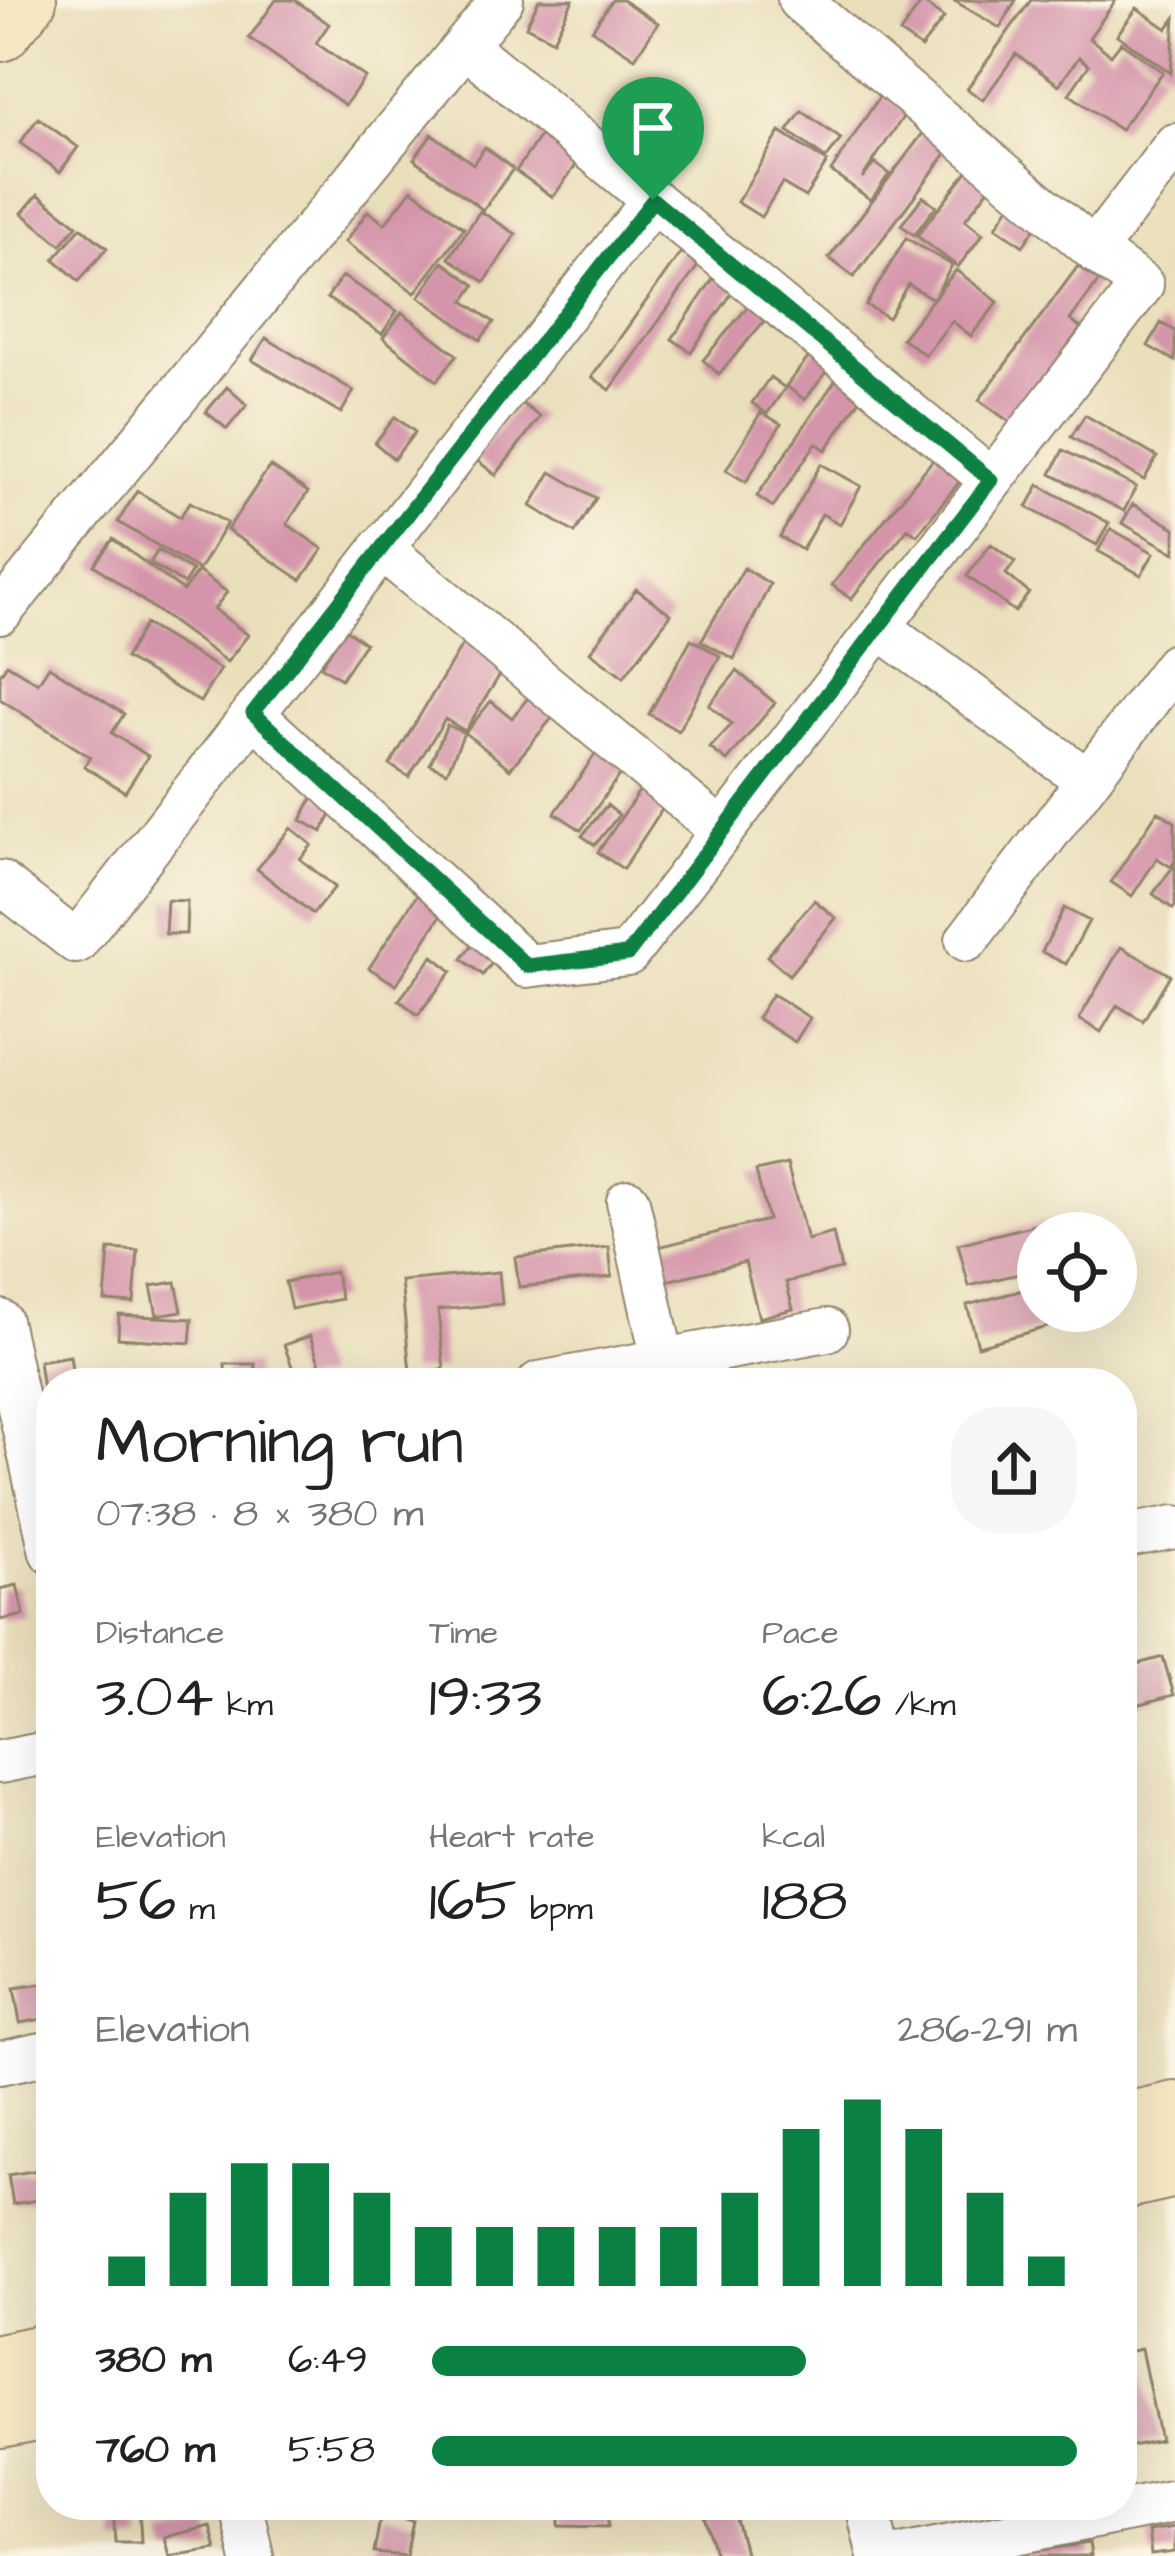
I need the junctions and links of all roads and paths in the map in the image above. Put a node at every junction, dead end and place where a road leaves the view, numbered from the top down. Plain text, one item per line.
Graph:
1 (26, 0) edge
2 (502, 0) edge
3 (799, 0) edge
4 (0, 31) edge
5 (465, 45) junction
6 (1175, 145) edge
7 (653, 200) junction
8 (1094, 250) junction
9 (991, 480) junction
10 (381, 548) junction
11 (0, 613) edge
12 (879, 627) junction
13 (1175, 664) edge
14 (1161, 712) edge
15 (253, 713) junction
16 (1087, 780) junction
17 (722, 831) junction
18 (0, 881) edge
19 (968, 940) dead end
20 (628, 1201) dead end
21 (0, 1321) edge
22 (826, 1330) dead end
23 (665, 1368) edge
24 (681, 1368) edge
25 (28, 1477) edge
26 (1175, 1527) edge
27 (1137, 1535) edge
28 (36, 1755) edge
29 (0, 1762) edge
30 (36, 2056) edge
31 (0, 2063) edge
32 (1175, 2112) edge
33 (1137, 2121) edge
34 (1175, 2167) edge
35 (1137, 2176) edge
36 (36, 2356) edge
37 (0, 2364) edge
38 (36, 2410) edge
39 (0, 2417) edge
40 (1175, 2500) edge
41 (1137, 2508) edge
42 (244, 2520) edge
43 (871, 2520) edge
44 (1077, 2520) edge
45 (252, 2556) edge
46 (879, 2556) edge
47 (901, 2556) edge

1 - 4 street
2 - 5 street
3 - 8 street
5 - 7 street
5 - 11 street
6 - 8 street
7 - 9 street
7 - 10 street
8 - 9 street
9 - 12 street
10 - 15 street
10 - 17 street
12 - 16 street
12 - 17 street
13 - 14 street
14 - 16 street
15 - 17 street
15 - 18 street
16 - 19 street
20 - 23 street
21 - 25 street
22 - 24 street
26 - 27 street
28 - 29 street
30 - 31 street
32 - 33 street
34 - 35 street
36 - 37 street
38 - 39 street
40 - 41 street
42 - 45 street
43 - 46 street
44 - 47 street

